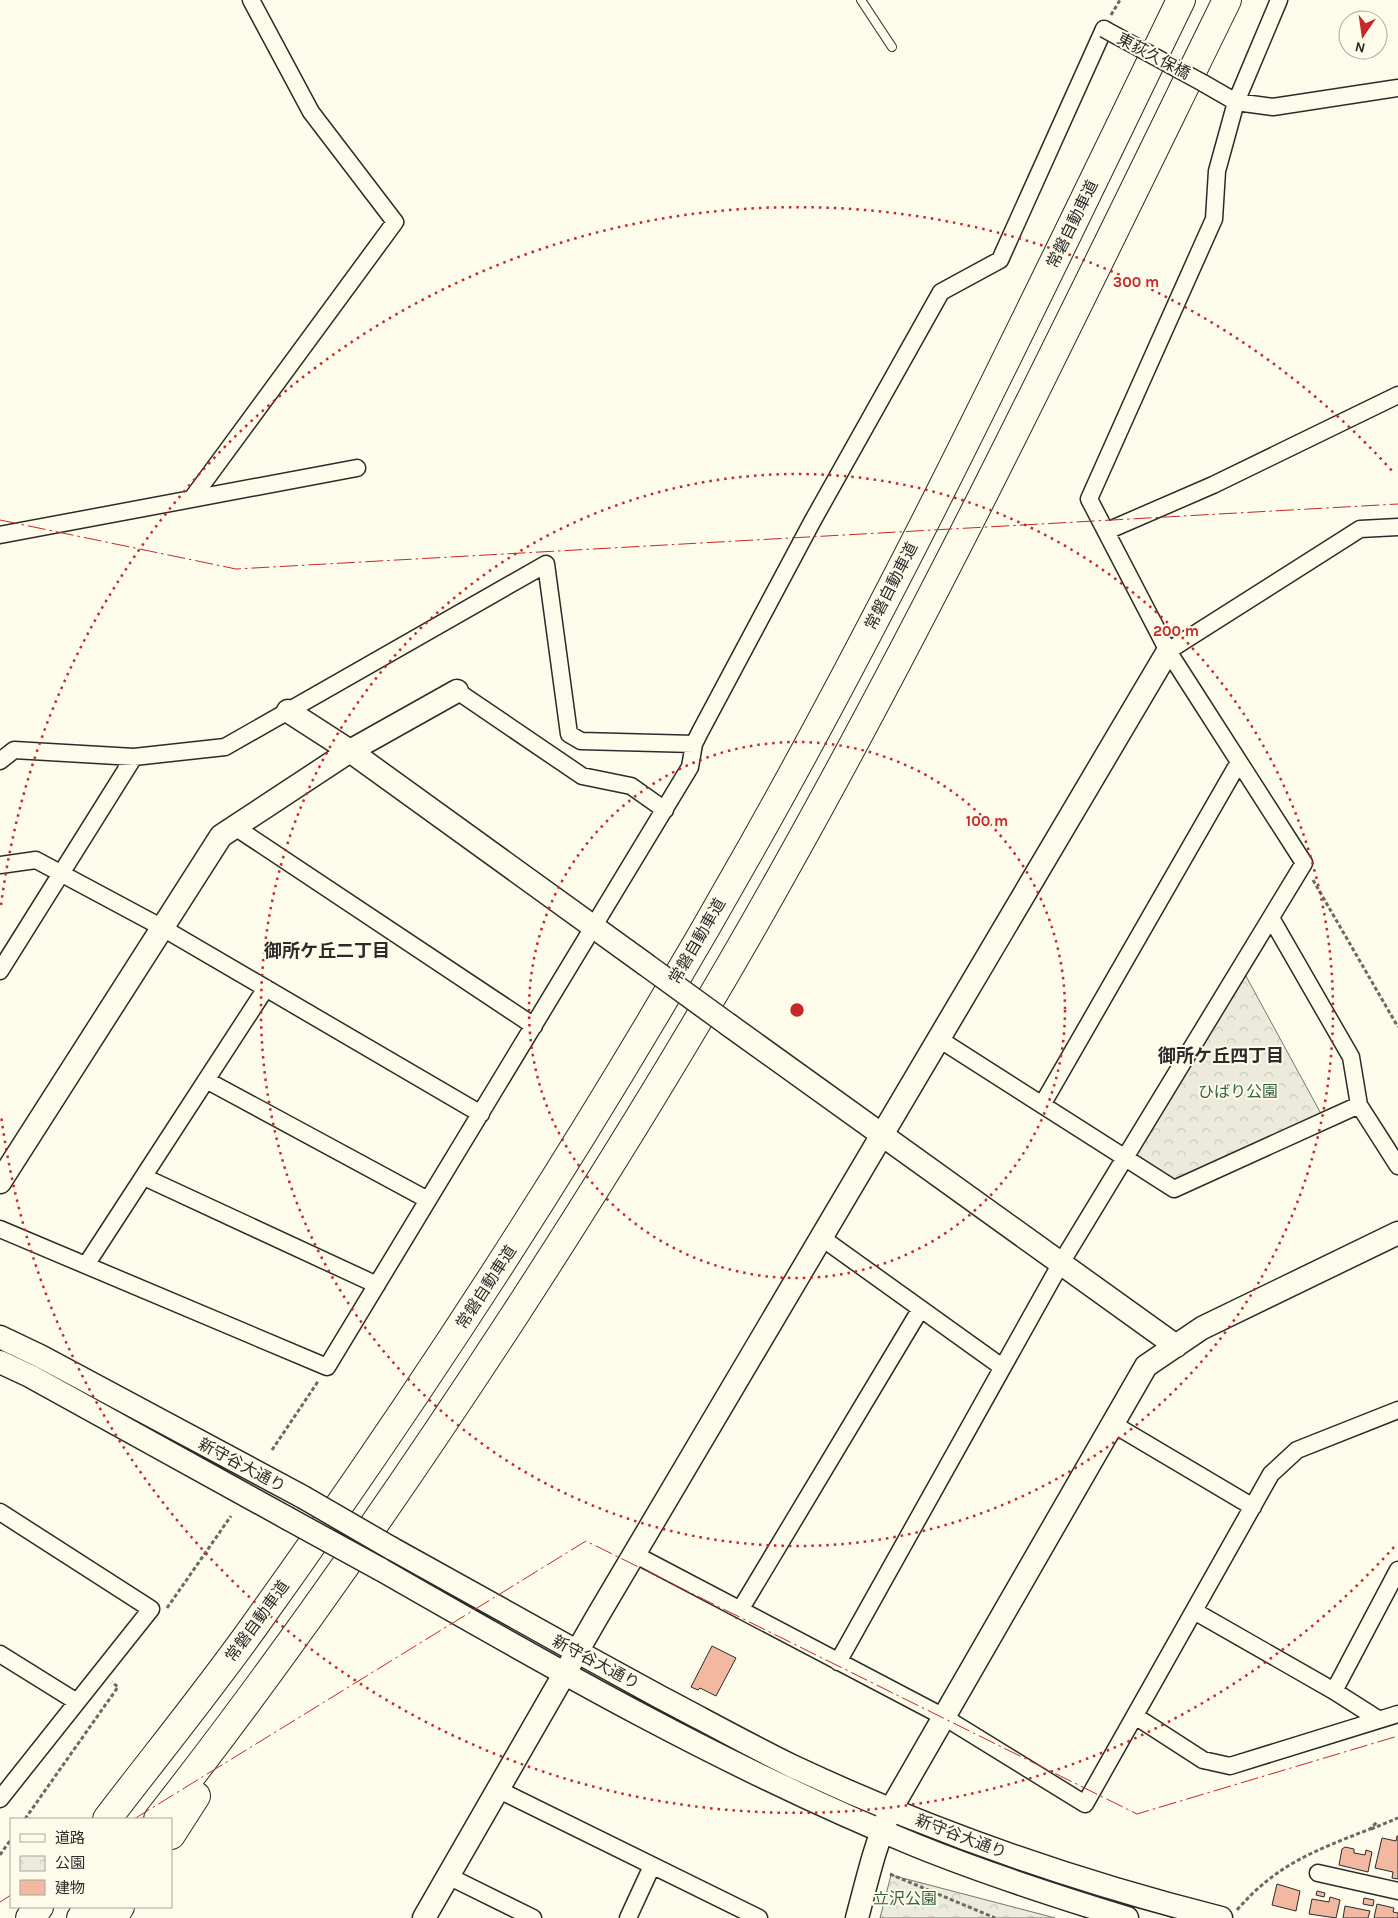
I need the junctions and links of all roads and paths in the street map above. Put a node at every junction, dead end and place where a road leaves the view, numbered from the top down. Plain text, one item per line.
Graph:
1 (251, 0) edge
2 (861, 0) edge
3 (1181, 0) edge
4 (1226, 0) edge
5 (1279, 0) edge
6 (892, 47) dead end
7 (1398, 88) edge
8 (1236, 102) junction
9 (1398, 395) edge
10 (357, 468) dead end
11 (193, 497) junction
12 (1398, 527) edge
13 (1107, 531) junction
14 (0, 535) edge
15 (1168, 651) junction
16 (457, 691) joint
17 (288, 711) junction
18 (694, 744) junction
19 (350, 751) junction
20 (134, 757) junction
21 (0, 760) edge
22 (1239, 762) junction
23 (666, 810) junction
24 (235, 827) junction
25 (1304, 864) junction
26 (0, 866) edge
27 (62, 873) junction
28 (1271, 918) junction
29 (161, 927) junction
30 (592, 928) junction
31 (0, 971) edge
32 (266, 988) junction
33 (534, 1026) junction
34 (1398, 1027) edge
35 (939, 1039) junction
36 (206, 1080) junction
37 (1042, 1105) junction
38 (1360, 1105) junction
39 (481, 1114) junction
40 (883, 1136) junction
41 (1125, 1158) junction
42 (1398, 1166) edge
43 (144, 1176) junction
44 (0, 1182) edge
45 (428, 1200) junction
46 (0, 1229) edge
47 (1398, 1233) edge
48 (822, 1238) junction
49 (1060, 1263) junction
50 (86, 1265) junction
51 (377, 1285) junction
52 (920, 1310) junction
53 (0, 1337) edge
54 (1176, 1346) junction
55 (0, 1362) edge
56 (326, 1367) junction
57 (1002, 1368) junction
58 (1398, 1410) edge
59 (1113, 1424) junction
60 (272, 1450) dead end
61 (1253, 1507) junction
62 (0, 1512) edge
63 (231, 1516) dead end
64 (634, 1554) junction
65 (1396, 1578) edge
66 (151, 1609) junction
67 (740, 1610) junction
68 (1194, 1611) junction
69 (289, 1646) junction
70 (576, 1652) junction
71 (0, 1654) edge
72 (838, 1662) junction
73 (564, 1674) junction
74 (111, 1681) dead end
75 (1334, 1691) junction
76 (77, 1702) junction
77 (1398, 1714) edge
78 (1135, 1716) junction
79 (944, 1718) junction
80 (1378, 1719) junction
81 (497, 1789) junction
82 (0, 1798) edge
83 (891, 1809) junction
84 (26, 1818) edge
85 (107, 1818) edge
86 (159, 1818) edge
87 (1398, 1818) edge
88 (1378, 1821) dead end
89 (881, 1830) junction
90 (1370, 1830) junction
91 (172, 1833) edge
92 (10, 1840) edge
93 (0, 1855) edge
94 (652, 1866) junction
95 (884, 1871) dead end
96 (1318, 1873) dead end
97 (448, 1876) junction
98 (1398, 1891) edge
99 (38, 1908) edge
100 (89, 1908) edge
101 (735, 1912) edge
102 (1229, 1915) edge
103 (30, 1918) edge
104 (81, 1918) edge
105 (424, 1918) edge
106 (534, 1918) edge
107 (628, 1918) edge
108 (760, 1918) edge
109 (857, 1918) edge
110 (995, 1918) edge
111 (1127, 1918) edge

1 - 11 street
2 - 6 lane
3 - 85 highway, 常磐自動車道
4 - 69 highway
5 - 8 street
7 - 8 street
8 - 13 street
8 - 18 street, 東荻久保橋, bridge
9 - 13 street
10 - 11 street
11 - 14 street
12 - 15 street
13 - 15 street
15 - 22 street
15 - 35 street
16 - 19 street
16 - 23 street
17 - 18 street
17 - 19 street
17 - 20 street
18 - 23 street
19 - 24 street
19 - 30 street
20 - 21 street
20 - 27 street
22 - 25 street
22 - 37 street
23 - 30 street
24 - 29 street
24 - 33 street
25 - 28 street
25 - 34 path
26 - 27 street
27 - 29 street
27 - 31 street
28 - 38 street
28 - 41 street
29 - 32 street
29 - 44 street
30 - 33 street
30 - 40 street, bridge
32 - 36 street
32 - 39 street
33 - 39 street
35 - 37 street
35 - 40 street
36 - 43 street
36 - 45 street
37 - 41 street
38 - 41 street
38 - 42 street
39 - 45 street
40 - 48 street
40 - 49 street
41 - 49 street
43 - 50 street
43 - 51 street
45 - 51 street
46 - 50 street
47 - 54 street
48 - 52 street
48 - 64 street
49 - 54 street
49 - 57 street
50 - 56 street
51 - 56 street
52 - 57 street
52 - 67 street
53 - 70 street, 新守谷大通り, bridge
54 - 59 street
55 - 73 street, 新守谷大通り, bridge
56 - 60 path
57 - 72 street
58 - 61 street
59 - 61 street
59 - 79 street
61 - 68 street
62 - 66 street
63 - 66 path
64 - 67 street
64 - 70 street
65 - 75 street
66 - 76 street
67 - 72 street
68 - 75 street
68 - 78 street
69 - 86 highway
69 - 91 highway
70 - 73 street
70 - 83 street, 新守谷大通り
71 - 76 street
72 - 79 street
73 - 81 street
73 - 89 street, 新守谷大通り
74 - 84 path
75 - 80 street
76 - 82 street
77 - 80 street
78 - 79 street
78 - 80 street
79 - 83 street
81 - 94 street
81 - 97 street
83 - 89 street
83 - 102 street, 新守谷大通り
87 - 90 path
88 - 90 path
89 - 109 street
89 - 111 street, 新守谷大通り
90 - 102 path
92 - 93 path
94 - 101 street
94 - 107 street
95 - 110 path
96 - 98 street
97 - 105 street
97 - 106 street
99 - 103 highway
100 - 104 highway
101 - 108 street

